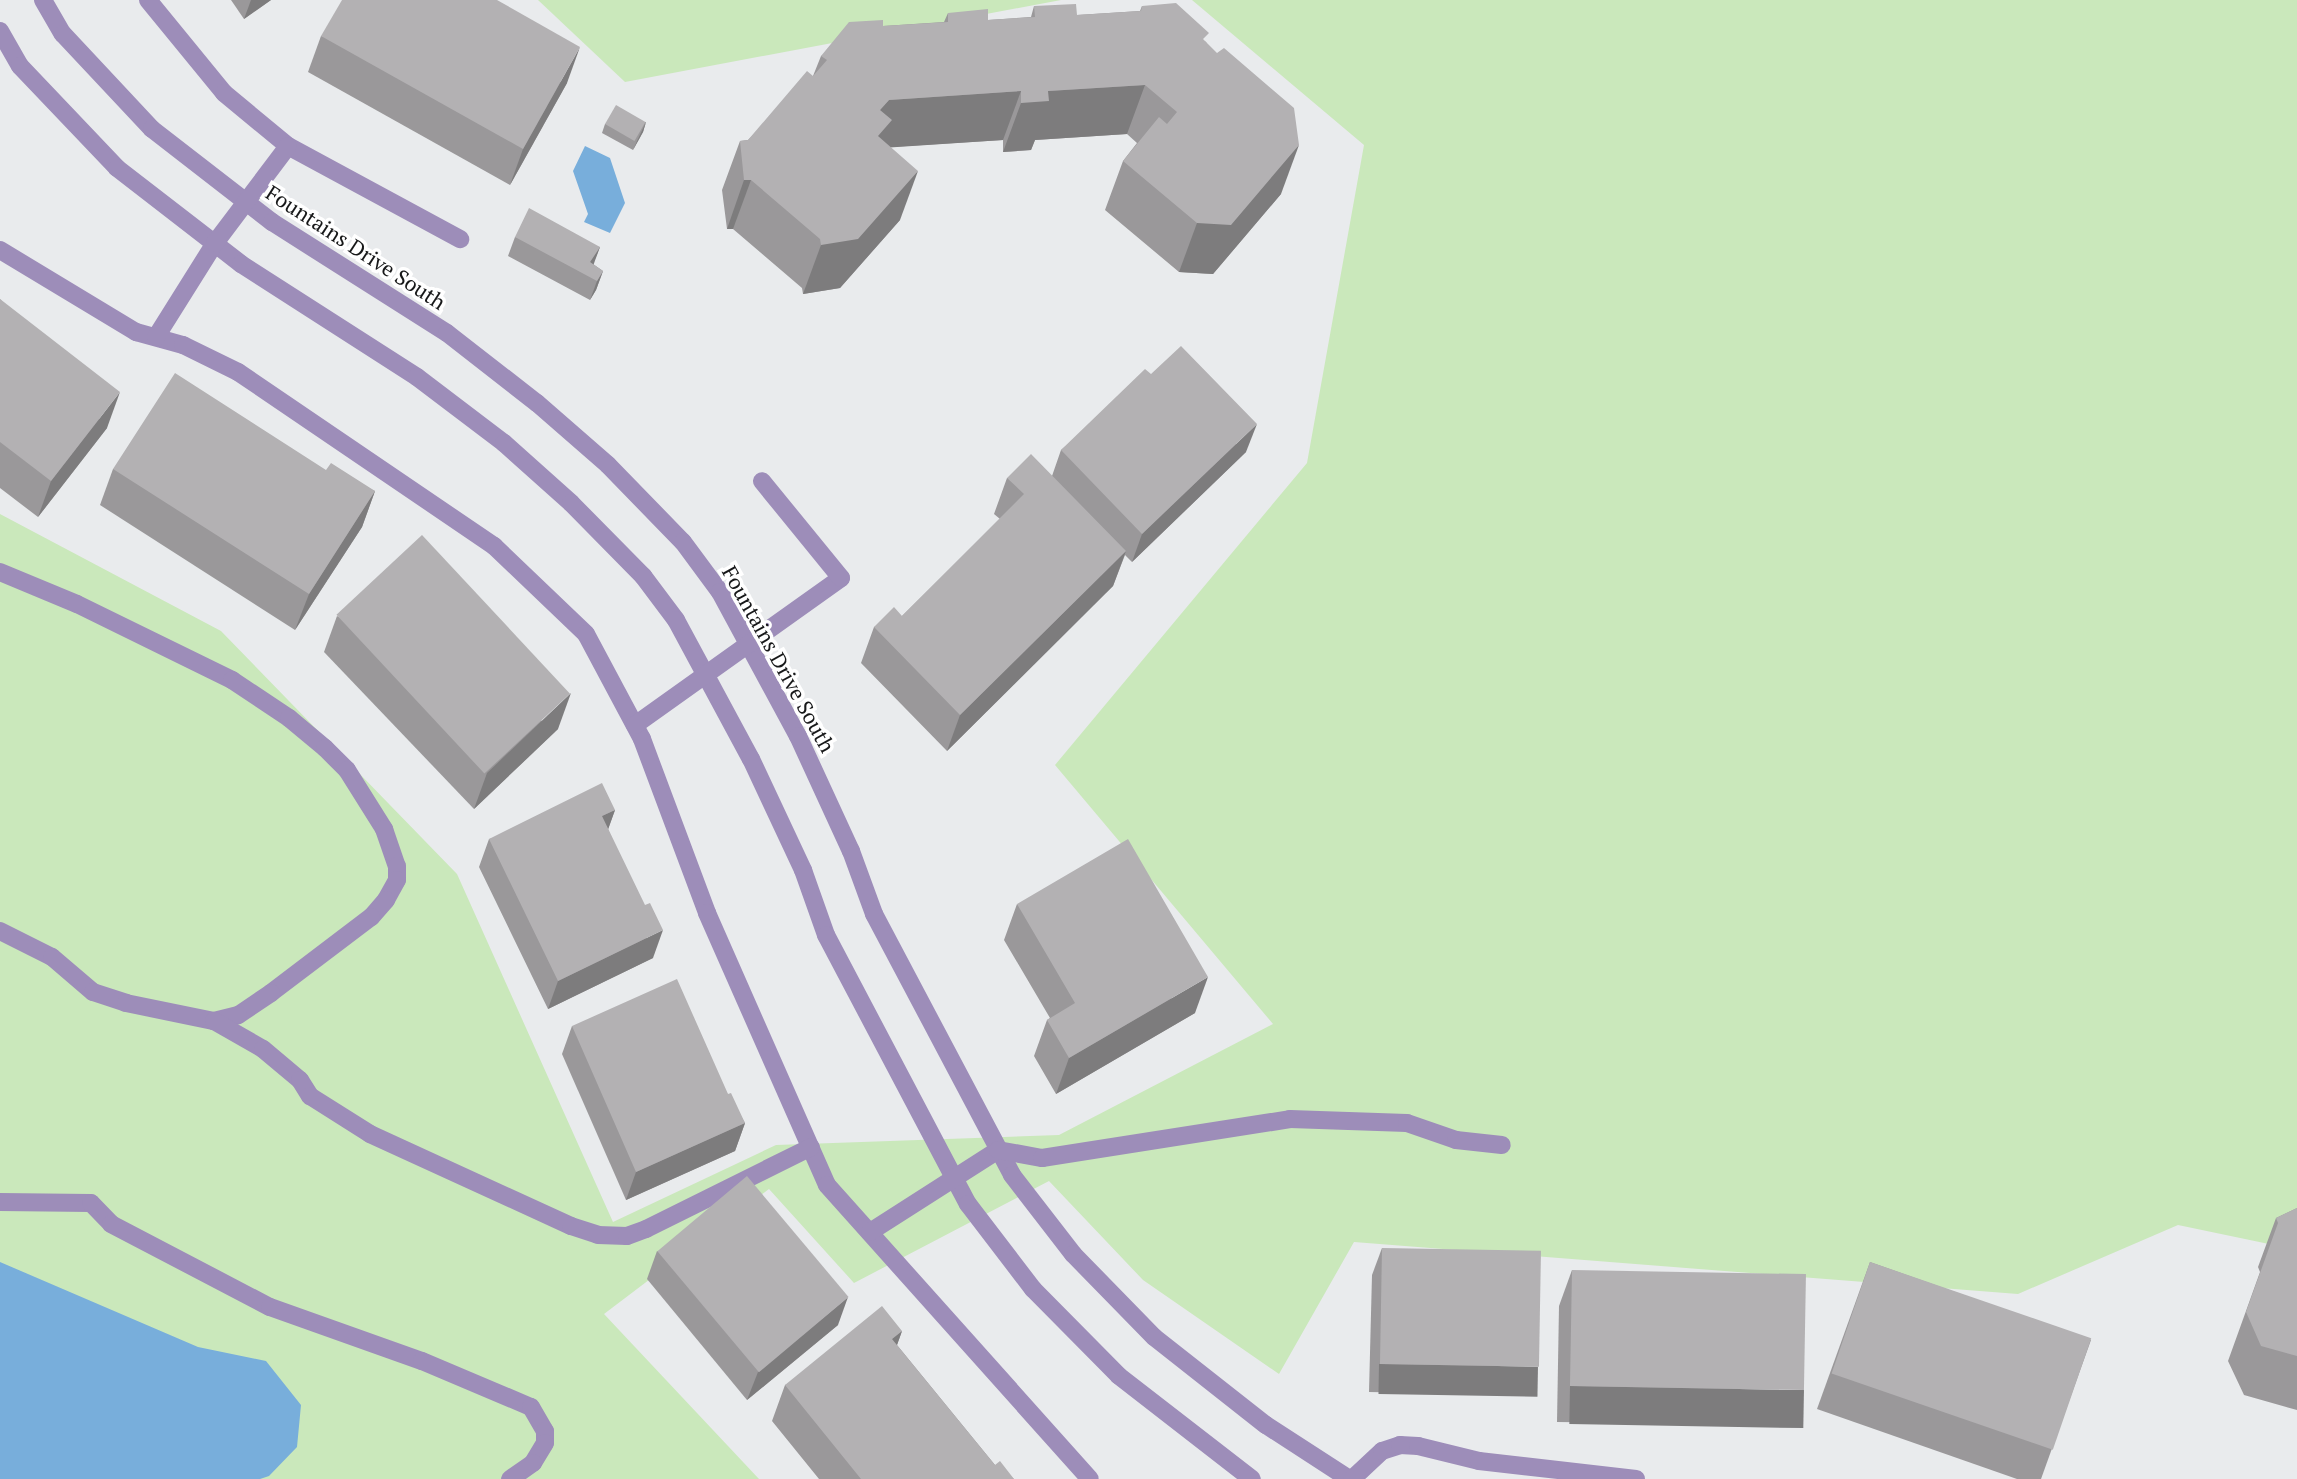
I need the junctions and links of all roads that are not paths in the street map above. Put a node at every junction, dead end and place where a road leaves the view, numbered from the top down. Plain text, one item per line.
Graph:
1 (43, 0) edge
2 (148, 0) edge
3 (0, 31) edge
4 (288, 146) junction
5 (246, 202) junction
6 (460, 239) dead end
7 (215, 243) junction
8 (0, 250) edge
9 (156, 337) junction
10 (762, 481) dead end
11 (0, 572) edge
12 (748, 643) junction
13 (705, 674) junction
14 (635, 725) junction
15 (0, 931) edge
16 (214, 1021) junction
17 (1502, 1145) dead end
18 (811, 1147) junction
19 (998, 1150) junction
20 (953, 1178) junction
21 (0, 1202) edge
22 (870, 1233) junction
23 (510, 1479) edge
24 (1090, 1479) edge
25 (1252, 1479) edge
26 (1350, 1479) edge
27 (1636, 1479) edge

1 - 5 street, Fountains Drive South
2 - 4 street
3 - 7 street
4 - 5 street
4 - 6 street
5 - 7 street, Fountains Drive South
5 - 12 street, Fountains Drive South
7 - 9 street, Fountains Drive South
7 - 13 street
8 - 9 street
9 - 14 street
10 - 12 street
11 - 16 street
12 - 13 street
12 - 19 street, Fountains Drive South
13 - 14 street
13 - 20 street
14 - 18 street
15 - 16 street
16 - 18 street
17 - 19 street
18 - 22 street
19 - 20 street
19 - 26 street, Fountains Drive South
20 - 22 street
20 - 25 street
21 - 23 street
22 - 24 street
26 - 27 street

